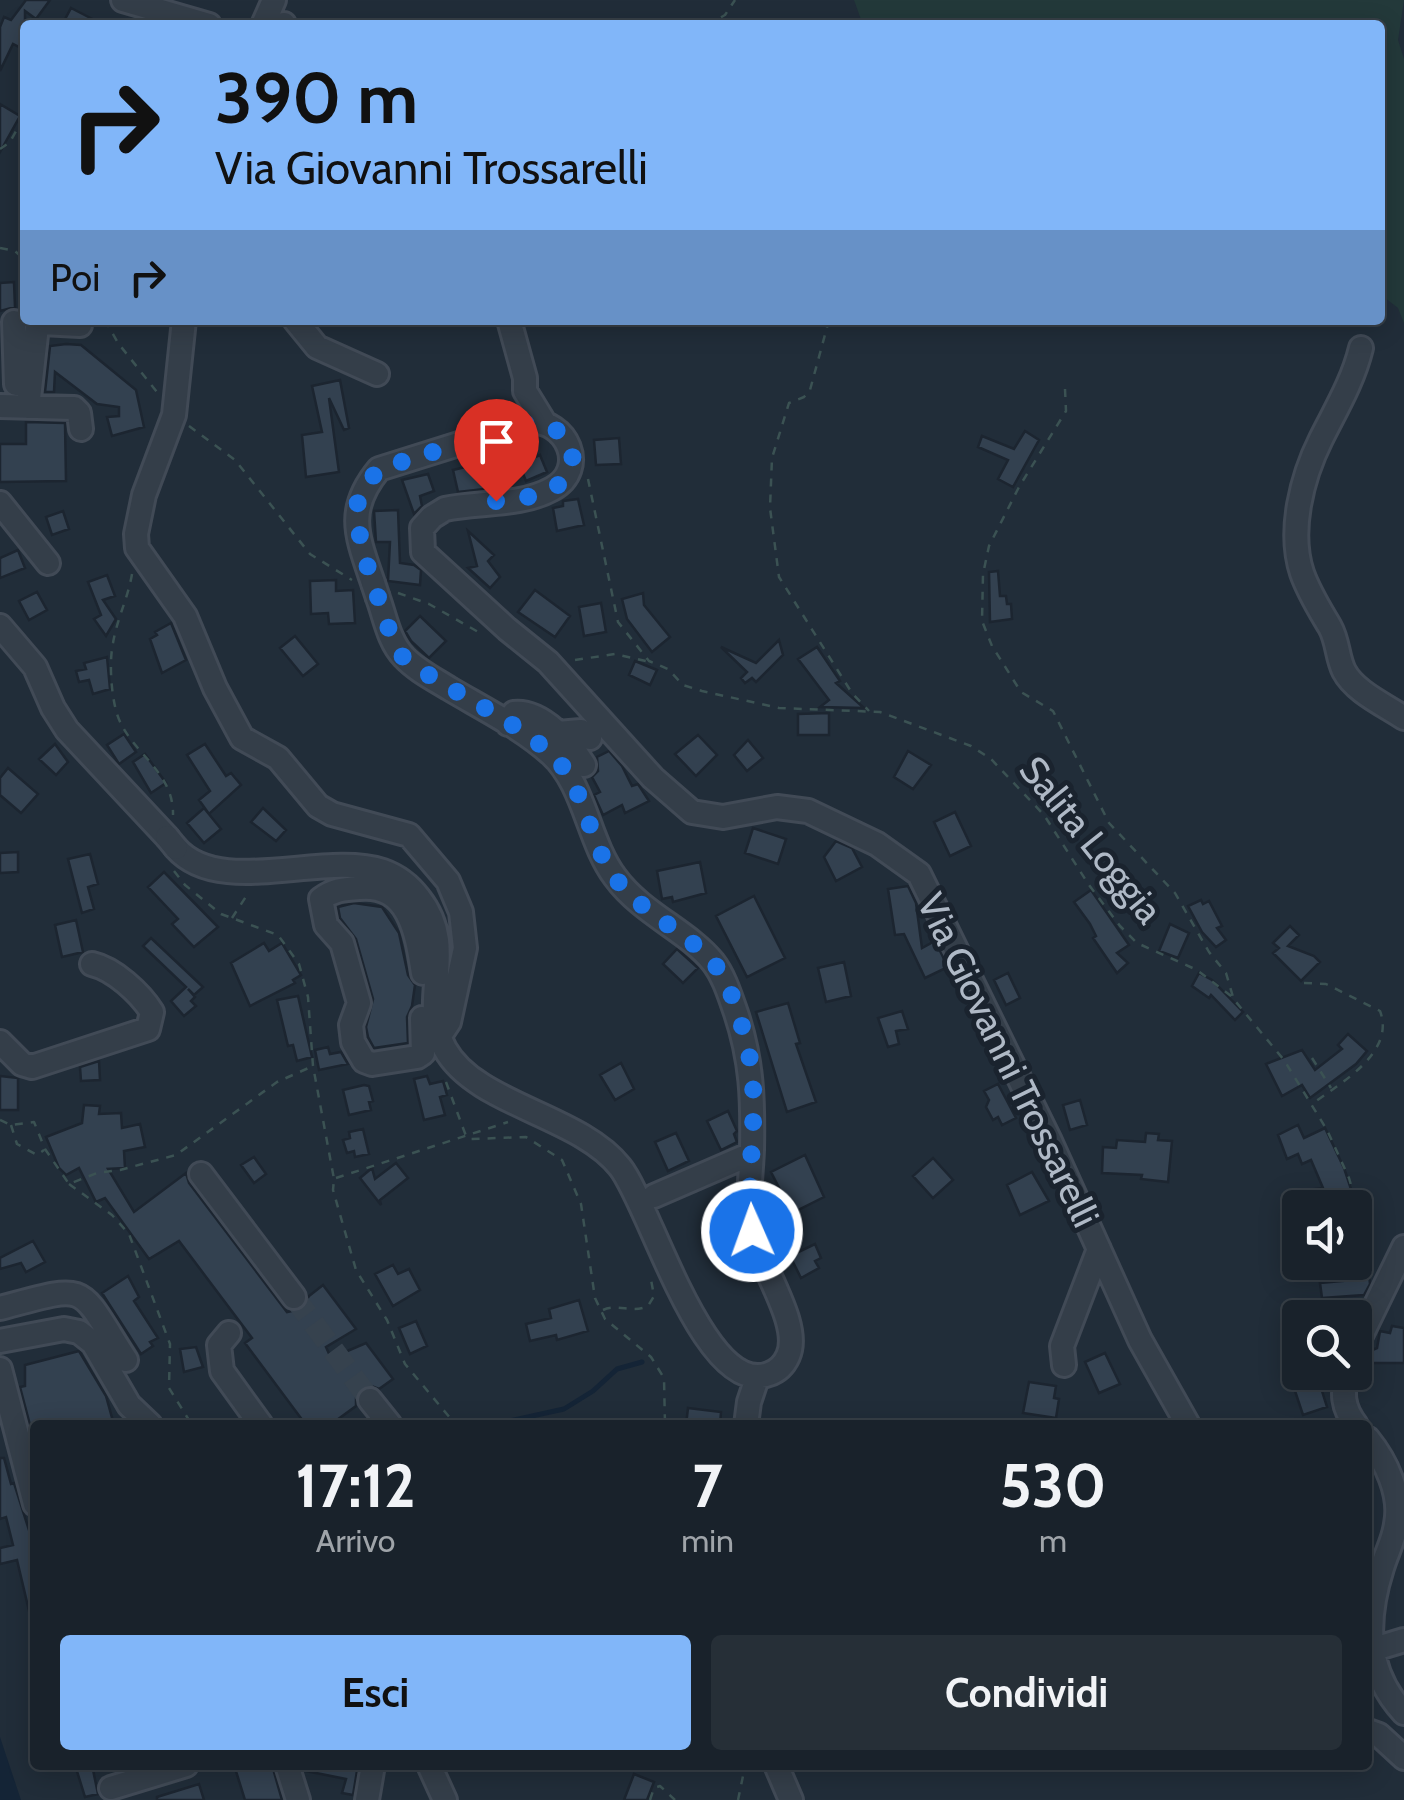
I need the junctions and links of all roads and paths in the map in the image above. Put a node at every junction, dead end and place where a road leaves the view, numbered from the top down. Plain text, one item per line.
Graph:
1 (735, 0) edge
2 (129, 6) edge
3 (170, 20) edge
4 (188, 20) edge
5 (716, 20) edge
6 (20, 124) edge
7 (0, 149) edge
8 (14, 322) dead end
9 (39, 325) edge
10 (108, 325) edge
11 (183, 325) edge
12 (299, 325) edge
13 (510, 325) edge
14 (829, 325) edge
15 (25, 348) junction
16 (1361, 348) dead end
17 (377, 374) dead end
18 (16, 384) dead end
19 (1065, 389) dead end
20 (0, 406) edge
21 (28, 407) junction
22 (174, 415) junction
23 (544, 422) junction
24 (80, 429) dead end
25 (584, 472) dead end
26 (0, 503) edge
27 (48, 563) dead end
28 (369, 587) junction
29 (0, 626) edge
30 (869, 711) junction
31 (1404, 718) edge
32 (508, 724) junction
33 (558, 733) junction
34 (590, 738) dead end
35 (584, 766) dead end
36 (280, 868) junction
37 (321, 899) junction
38 (232, 918) dead end
39 (92, 964) dead end
40 (423, 973) dead end
41 (1304, 983) dead end
42 (435, 998) junction
43 (1234, 998) junction
44 (439, 1037) junction
45 (0, 1042) edge
46 (1312, 1058) dead end
47 (313, 1066) dead end
48 (444, 1076) dead end
49 (1332, 1090) junction
50 (1310, 1105) junction
51 (538, 1112) junction
52 (0, 1120) edge
53 (10, 1125) junction
54 (466, 1136) junction
55 (45, 1148) junction
56 (752, 1154) junction
57 (201, 1174) dead end
58 (68, 1184) junction
59 (654, 1196) dead end
60 (1404, 1247) edge
61 (1099, 1250) junction
62 (648, 1268) dead end
63 (1382, 1289) junction
64 (4, 1296) edge
65 (294, 1296) tunnel mouth
66 (601, 1310) junction
67 (1372, 1311) edge
68 (229, 1333) dead end
69 (0, 1340) edge
70 (116, 1363) junction
71 (1064, 1365) dead end
72 (0, 1369) edge
73 (757, 1378) junction
74 (1342, 1390) edge
75 (370, 1400) tunnel mouth
76 (122, 1420) edge
77 (144, 1420) edge
78 (189, 1420) edge
79 (257, 1420) edge
80 (386, 1420) edge
81 (452, 1420) edge
82 (665, 1420) edge
83 (747, 1420) edge
84 (1185, 1420) edge
85 (1353, 1420) edge
86 (1372, 1444) edge
87 (30, 1485) edge
88 (1372, 1630) edge
89 (1404, 1640) edge
90 (1372, 1653) edge
91 (1372, 1660) edge
92 (1404, 1713) edge
93 (1372, 1733) edge
94 (1404, 1758) edge
95 (166, 1770) edge
96 (289, 1770) edge
97 (372, 1770) edge
98 (431, 1770) edge
99 (742, 1770) edge
100 (778, 1770) edge
101 (110, 1784) edge
102 (367, 1798) edge
103 (298, 1800) edge
104 (445, 1800) edge
105 (650, 1800) edge
106 (674, 1800) edge
107 (738, 1800) edge
108 (791, 1800) edge

1 - 5 path
2 - 3 street
2 - 4 street
6 - 7 path
8 - 15 street
9 - 15 street
10 - 22 path
11 - 22 street
12 - 17 street
13 - 23 street
14 - 30 path
15 - 18 street
15 - 21 street
16 - 31 street
19 - 43 path
20 - 21 street
21 - 24 street
22 - 28 path
22 - 44 street
23 - 28 street
23 - 61 street, Via Giovanni Trossarelli
25 - 30 path, Salita Loggia
26 - 27 street
28 - 32 street
29 - 36 street
30 - 43 path, Salita Loggia
32 - 33 street
32 - 56 street
33 - 34 street
33 - 35 street
36 - 37 street
36 - 38 path
36 - 42 street
37 - 40 street
37 - 42 street
39 - 45 street
41 - 49 path
42 - 44 street
43 - 50 path, Salita Loggia
44 - 51 street
46 - 49 path
47 - 58 path
48 - 54 path
49 - 50 path
50 - 63 path, Salita Loggia
51 - 54 path
51 - 73 street
52 - 53 path
53 - 55 path
53 - 55 path
54 - 66 path
54 - 81 path
55 - 58 path
56 - 59 street
56 - 73 street
57 - 65 street
58 - 78 path
60 - 63 street
61 - 71 street
61 - 84 street, Via Giovanni Trossarelli
62 - 66 path
63 - 67 street
64 - 70 street
66 - 82 path
68 - 79 street
69 - 70 street
70 - 76 street
70 - 77 street
72 - 87 street
73 - 83 street
74 - 85 street
75 - 80 street
86 - 88 street
89 - 90 street
91 - 92 street
93 - 94 street
95 - 101 street
96 - 103 street
97 - 102 street
98 - 104 street
99 - 107 path
100 - 108 street
105 - 106 path

